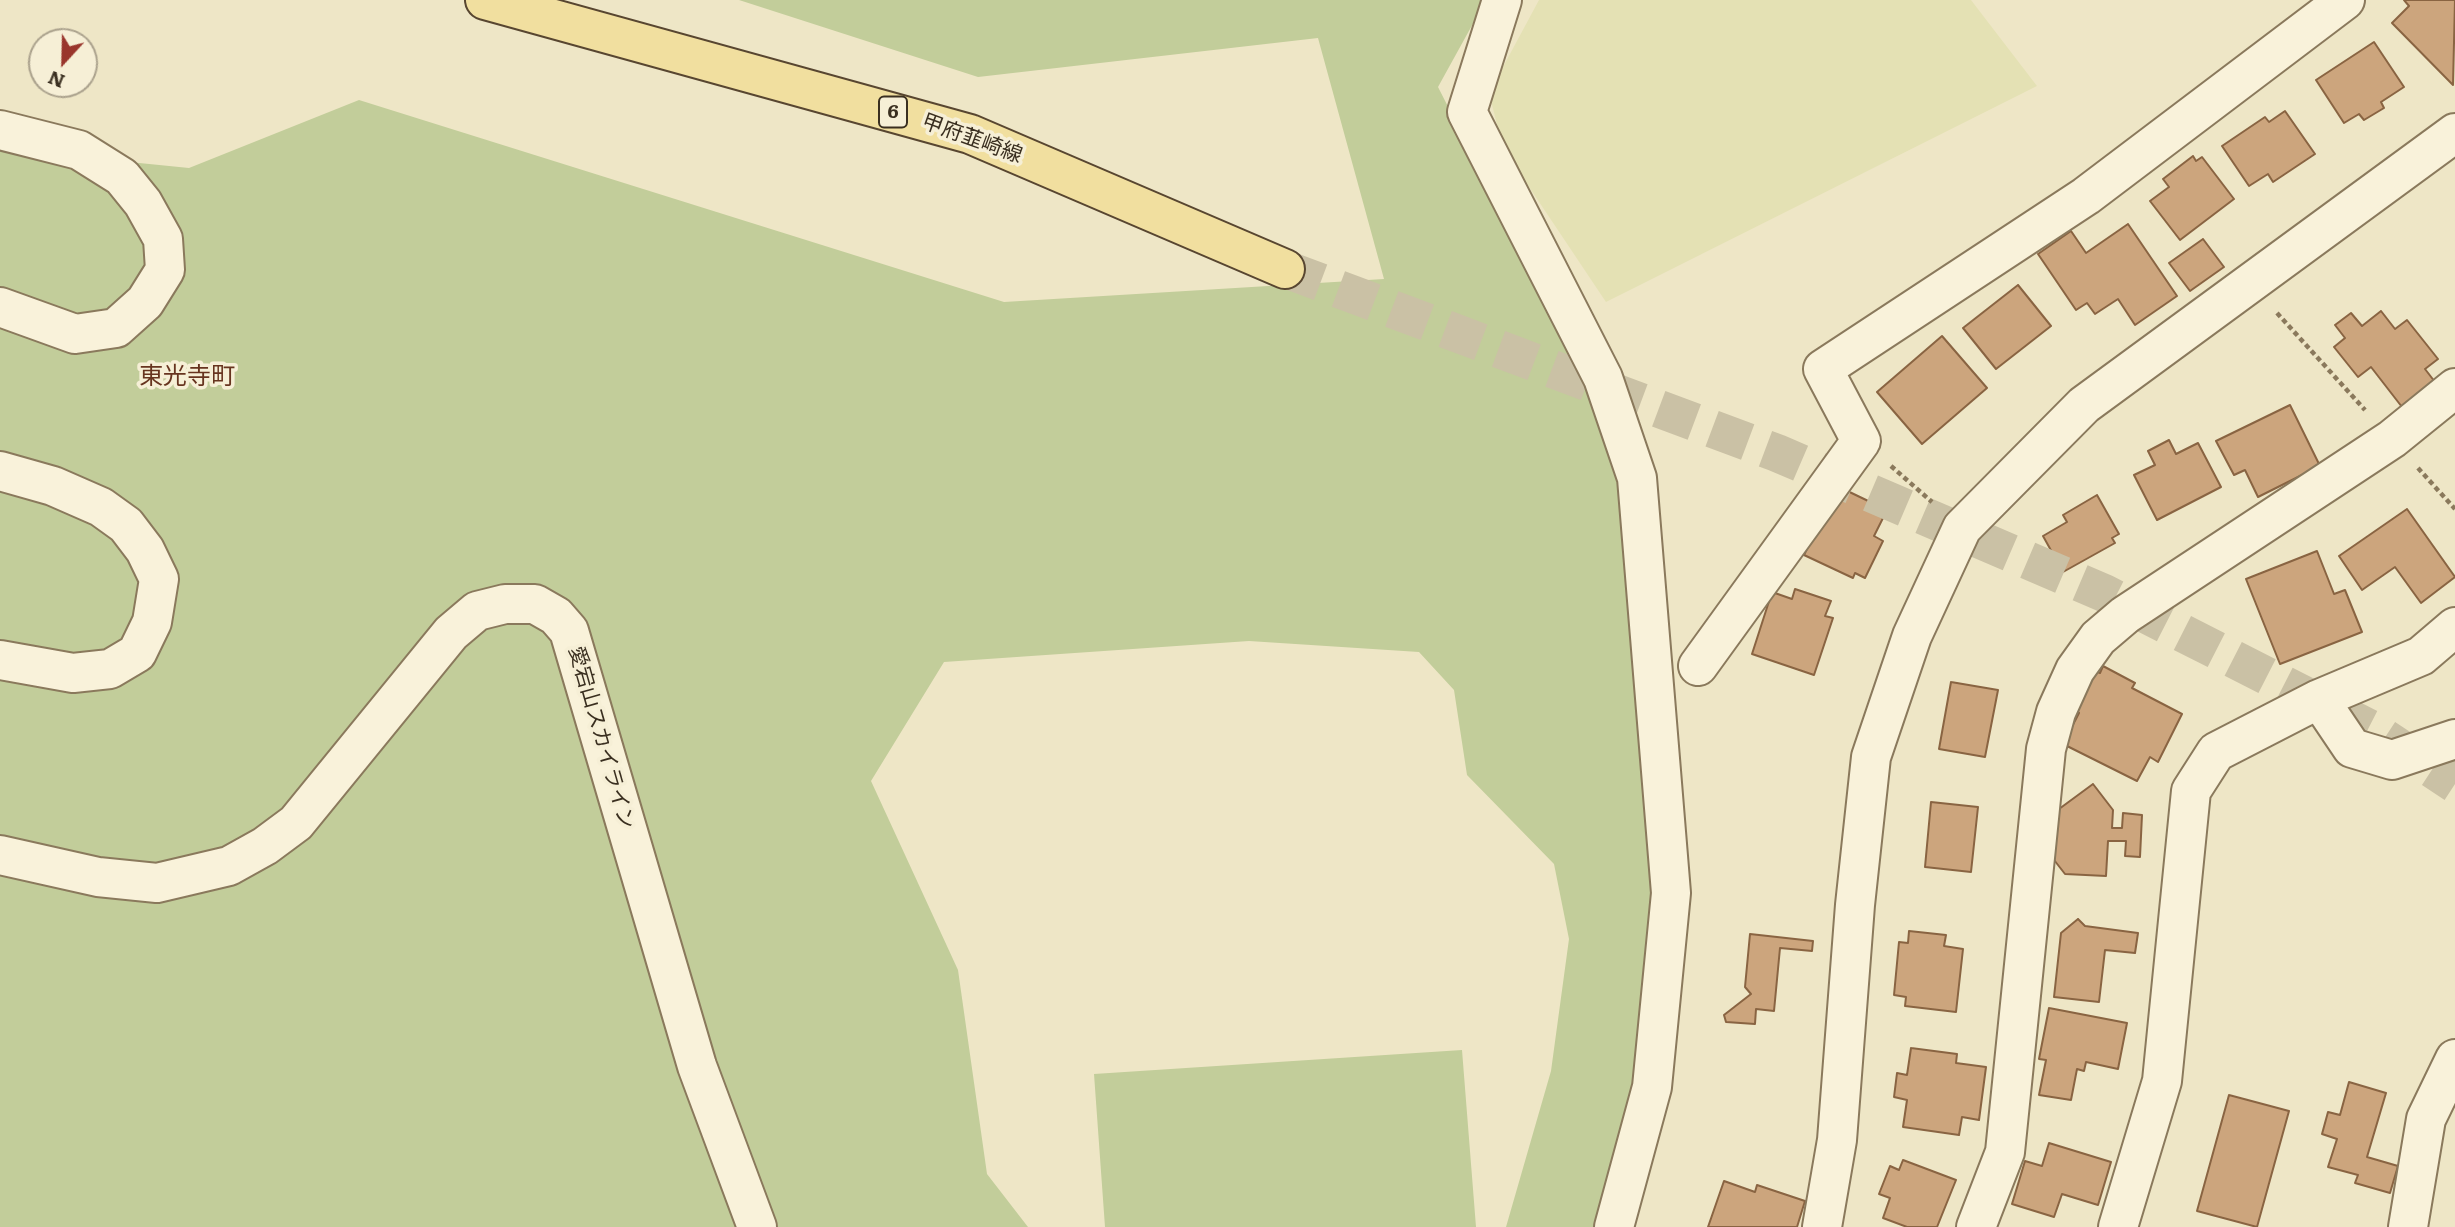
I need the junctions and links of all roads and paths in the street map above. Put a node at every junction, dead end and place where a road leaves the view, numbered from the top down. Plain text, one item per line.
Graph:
1 (485, 0) edge
2 (1502, 0) edge
3 (2345, 0) edge
4 (0, 130) edge
5 (2455, 133) edge
6 (1285, 269) tunnel mouth
7 (2250, 283) junction
8 (0, 307) edge
9 (2455, 388) edge
10 (2392, 439) junction
11 (1861, 441) junction
12 (0, 471) edge
13 (2455, 509) edge
14 (1962, 528) junction
15 (2455, 627) edge
16 (0, 660) edge
17 (1698, 666) dead end
18 (2319, 699) junction
19 (2455, 739) edge
20 (0, 855) edge
21 (2455, 1059) edge
22 (757, 1227) edge
23 (1614, 1227) edge
24 (1822, 1227) edge
25 (1976, 1227) edge
26 (2118, 1227) edge
27 (2408, 1227) edge

1 - 6 main road, 甲府韮崎線 / 6
2 - 23 street
3 - 11 street
4 - 8 street
5 - 7 street
7 - 10 path
7 - 14 street
9 - 10 street
10 - 13 path
10 - 25 street
11 - 14 path
11 - 17 street
12 - 16 street
14 - 24 street
15 - 18 street
18 - 19 street
18 - 26 street
20 - 22 street, 愛宕山スカイライン
21 - 27 street

